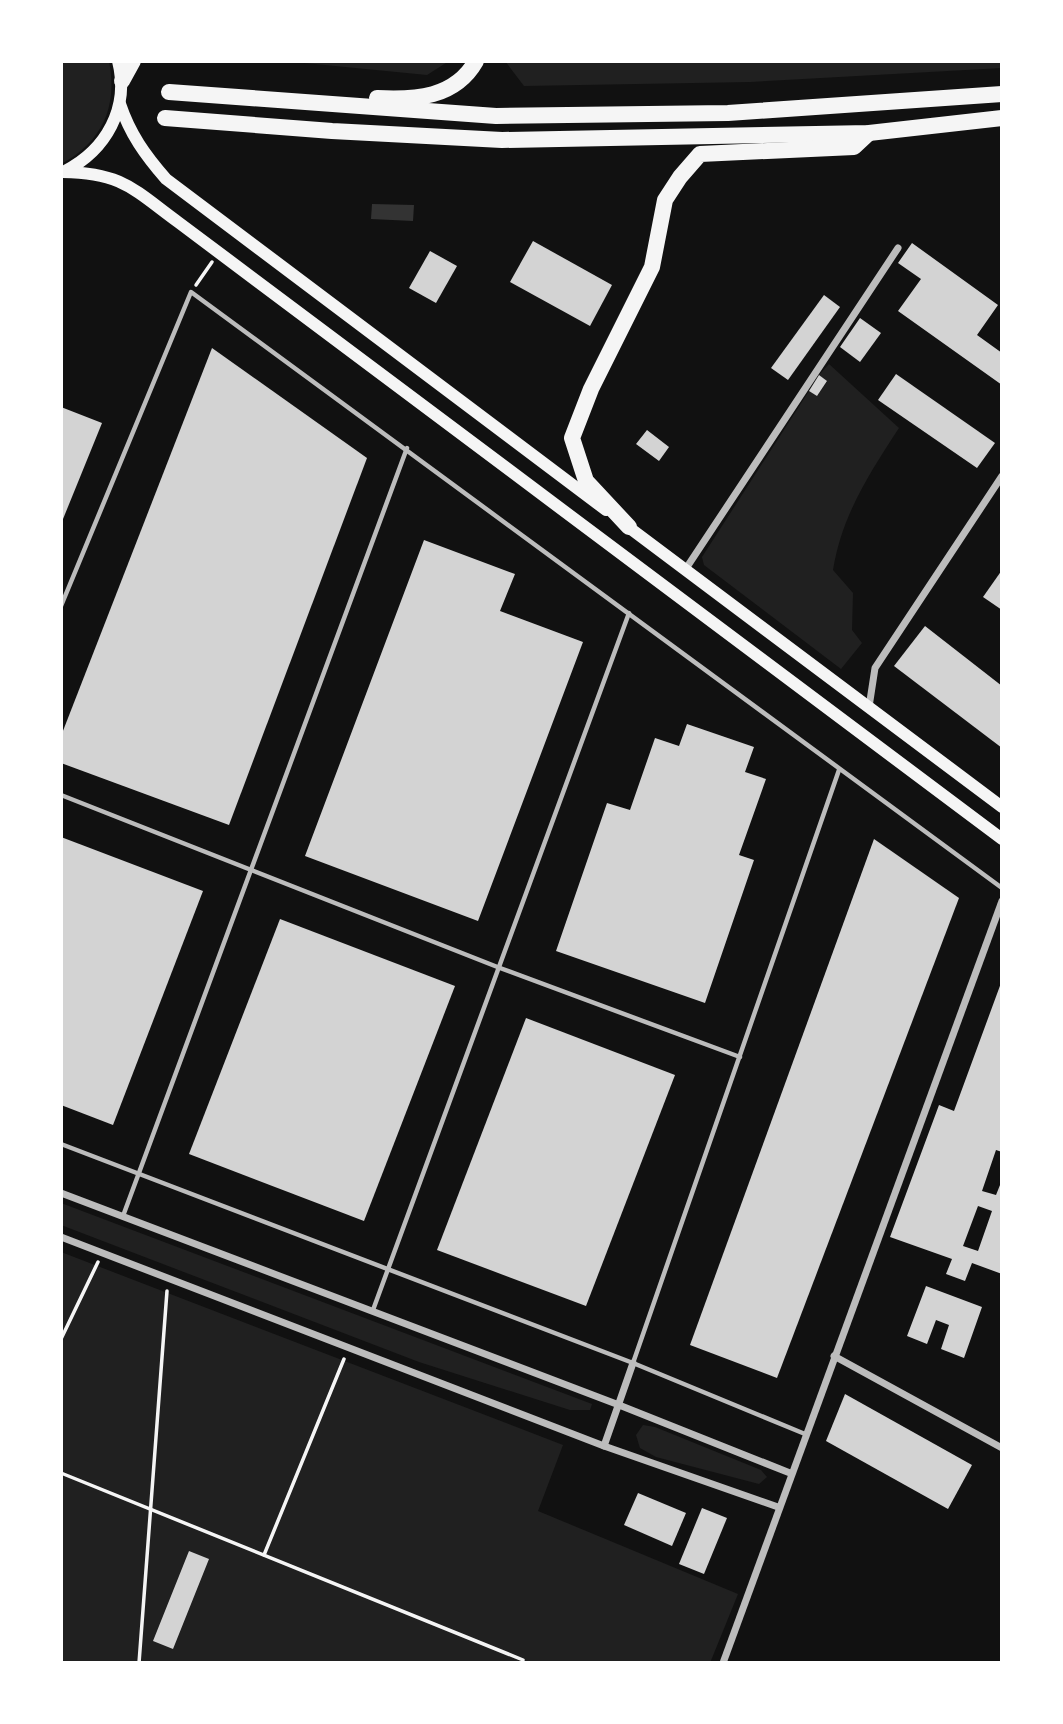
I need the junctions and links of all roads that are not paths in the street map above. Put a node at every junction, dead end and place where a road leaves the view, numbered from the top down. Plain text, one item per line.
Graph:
1 (118, 61) edge
2 (133, 61) edge
3 (476, 61) edge
4 (121, 81) junction
5 (169, 92) dead end
6 (1002, 94) edge
7 (304, 103) junction
8 (120, 104) junction
9 (165, 118) dead end
10 (1002, 118) edge
11 (869, 133) junction
12 (62, 173) edge
13 (898, 248) dead end
14 (407, 448) junction
15 (1002, 476) edge
16 (629, 527) junction
17 (685, 570) junction
18 (61, 606) edge
19 (629, 613) junction
20 (869, 708) junction
21 (839, 770) junction
22 (61, 794) edge
23 (1002, 807) edge
24 (1002, 839) edge
25 (251, 871) junction
26 (1002, 888) edge
27 (1002, 901) edge
28 (500, 968) junction
29 (740, 1057) junction
30 (61, 1144) edge
31 (139, 1174) junction
32 (61, 1193) edge
33 (123, 1216) junction
34 (61, 1237) edge
35 (390, 1270) junction
36 (373, 1310) junction
37 (834, 1356) junction
38 (633, 1363) junction
39 (619, 1405) junction
40 (805, 1434) junction
41 (604, 1446) junction
42 (1002, 1448) edge
43 (790, 1473) junction
44 (778, 1507) junction
45 (723, 1663) edge

1 - 4 main road
2 - 4 highway
3 - 7 highway
4 - 8 main road
5 - 7 highway
6 - 7 highway
8 - 12 main road
8 - 16 main road
9 - 11 highway
10 - 11 highway
11 - 16 highway
12 - 24 main road
13 - 17 street
14 - 18 lane
14 - 19 lane
14 - 25 lane
15 - 20 street
16 - 17 main road
17 - 20 main road
19 - 21 lane
19 - 28 lane
20 - 23 main road
21 - 26 lane
21 - 29 lane
22 - 25 lane
25 - 28 lane
25 - 31 lane
27 - 37 street
28 - 29 lane
28 - 35 lane
29 - 38 lane
30 - 31 lane
31 - 33 lane
31 - 35 lane
32 - 33 street
33 - 36 street
34 - 41 street
35 - 36 lane
35 - 38 lane
36 - 39 street
37 - 40 street
37 - 42 street
38 - 39 street
38 - 40 lane
39 - 41 street
39 - 43 street
40 - 43 street
41 - 44 street
43 - 44 street
44 - 45 street

